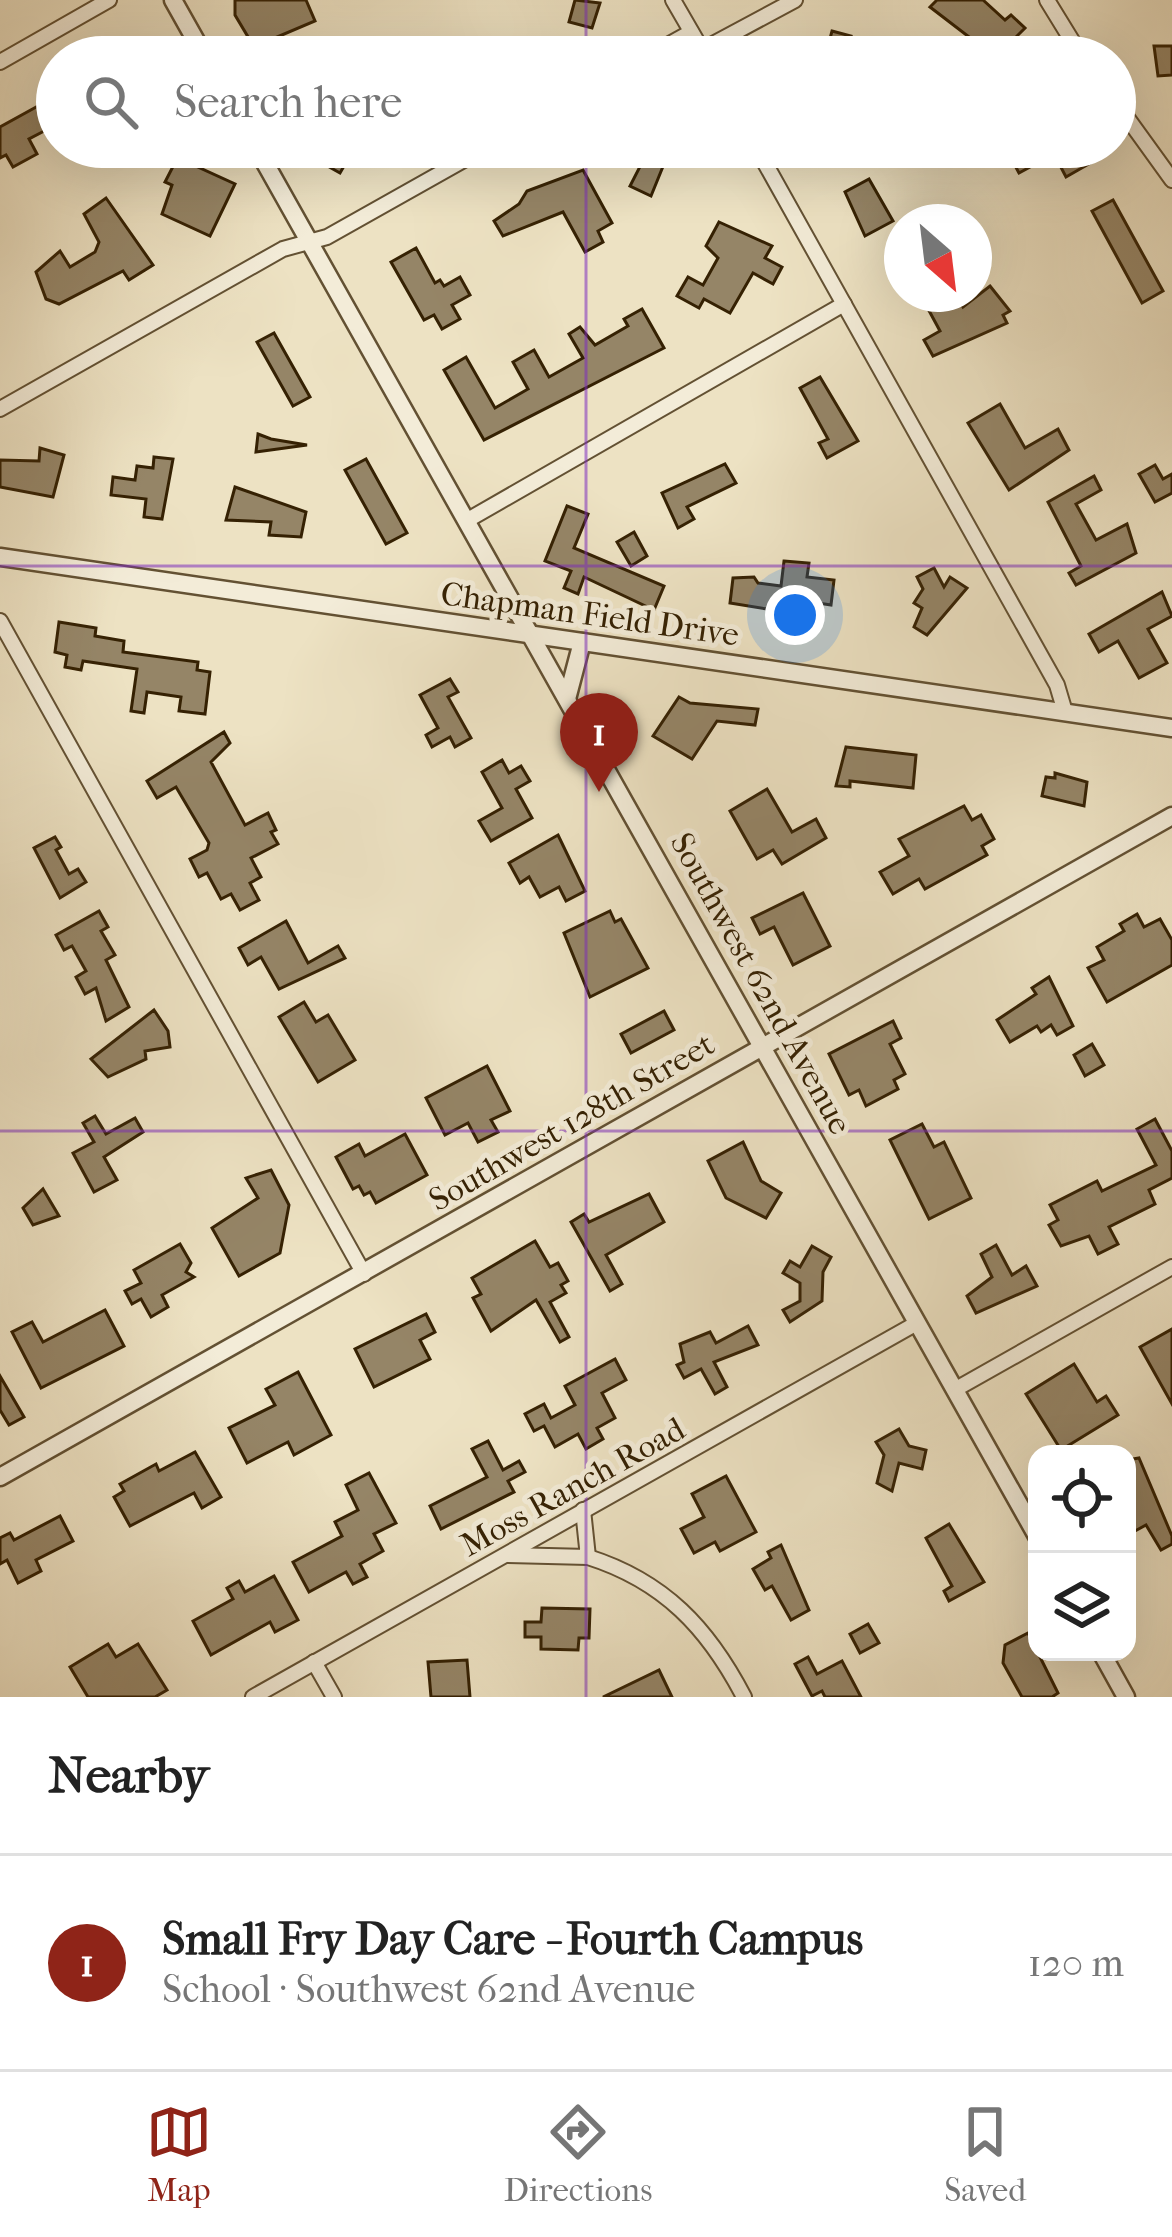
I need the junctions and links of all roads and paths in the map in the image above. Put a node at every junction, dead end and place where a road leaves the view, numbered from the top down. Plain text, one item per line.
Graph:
1 (109, 0) edge
2 (173, 0) edge
3 (673, 0) edge
4 (795, 0) edge
5 (1047, 0) edge
6 (692, 32) junction
7 (46, 36) edge
8 (193, 36) edge
9 (685, 36) edge
10 (694, 36) edge
11 (734, 36) edge
12 (1069, 36) edge
13 (36, 42) edge
14 (0, 62) edge
15 (1136, 130) edge
16 (268, 168) edge
17 (448, 168) edge
18 (768, 168) edge
19 (1172, 180) edge
20 (310, 242) junction
21 (844, 304) junction
22 (0, 409) edge
23 (466, 520) junction
24 (0, 557) edge
25 (0, 621) edge
26 (530, 634) junction
27 (582, 642) junction
28 (567, 699) junction
29 (1065, 712) junction
30 (1172, 728) edge
31 (1172, 816) edge
32 (764, 1046) junction
33 (1172, 1267) edge
34 (364, 1274) junction
35 (917, 1323) junction
36 (956, 1389) junction
37 (0, 1477) edge
38 (583, 1510) junction
39 (1028, 1520) edge
40 (502, 1556) junction
41 (588, 1557) junction
42 (1106, 1661) edge
43 (314, 1662) junction
44 (253, 1697) edge
45 (334, 1697) edge
46 (744, 1697) edge
47 (1126, 1697) edge

1 - 7 street
2 - 8 street
3 - 6 street
4 - 11 street
5 - 12 street
6 - 9 street
6 - 10 street
13 - 14 street
15 - 19 street
16 - 20 street, Southwest 62nd Avenue
17 - 20 street
18 - 21 street
20 - 22 street
20 - 23 street, Southwest 62nd Avenue
21 - 23 street
21 - 29 street
23 - 26 street, Southwest 62nd Avenue
24 - 26 street, Chapman Field Drive
25 - 34 street
26 - 27 street, Chapman Field Drive
26 - 28 street, Southwest 62nd Avenue
27 - 28 street
27 - 29 street, Chapman Field Drive
28 - 32 street, Southwest 62nd Avenue
29 - 30 street, Chapman Field Drive
31 - 32 street, Southwest 128th Street
32 - 34 street, Southwest 128th Street
32 - 35 street, Southwest 62nd Avenue
33 - 36 street
34 - 37 street, Southwest 128th Street
35 - 36 street, Southwest 62nd Avenue
35 - 38 street, Moss Ranch Road
36 - 39 street, Southwest 62nd Avenue
38 - 40 street, Moss Ranch Road
38 - 41 street
40 - 41 street
40 - 43 street, Moss Ranch Road
41 - 46 street
42 - 47 street
43 - 44 street, Moss Ranch Road
43 - 45 street

